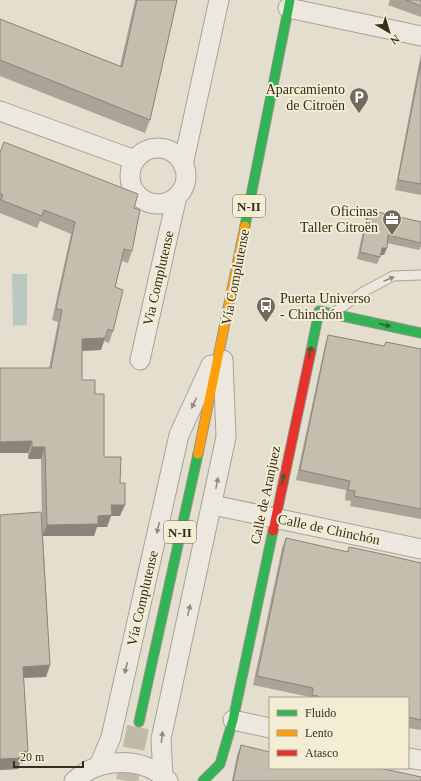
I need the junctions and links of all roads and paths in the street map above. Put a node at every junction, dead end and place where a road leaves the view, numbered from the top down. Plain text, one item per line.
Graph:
1 (219, 0) edge
2 (289, 4) edge
3 (421, 36) edge
4 (0, 111) edge
5 (135, 160) junction
6 (183, 165) junction
7 (177, 196) junction
8 (421, 275) edge
9 (332, 314) junction
10 (421, 333) edge
11 (222, 342) junction
12 (140, 360) dead end
13 (213, 505) junction
14 (274, 518) junction
15 (421, 549) edge
16 (233, 720) junction
17 (139, 722) tunnel mouth
18 (269, 728) edge
19 (409, 758) edge
20 (421, 760) edge
21 (99, 766) junction
22 (166, 778) edge
23 (74, 781) edge
24 (203, 781) edge

1 - 6 street
2 - 3 street
2 - 11 main road, Vía Complutense / N-II
4 - 5 street
5 - 6 street
5 - 7 street
6 - 7 street
7 - 12 street, Via Complutense
9 -> 8 lane
9 -> 10 main road, Calle de Aranjuez
14 -> 9 main road, Calle de Aranjuez
13 -> 11 street, Vía Complutense
11 - 17 main road, Vía Complutense / N-II
11 -> 21 street, Vía Complutense
13 - 14 street, Calle de Chinchón
22 -> 13 street, Vía Complutense
14 - 15 street, Calle de Chinchón
14 - 16 main road, Calle de Aranjuez
16 - 18 street
16 - 24 main road, Calle de Aranjuez
19 - 20 street
21 - 22 street
21 - 23 street

